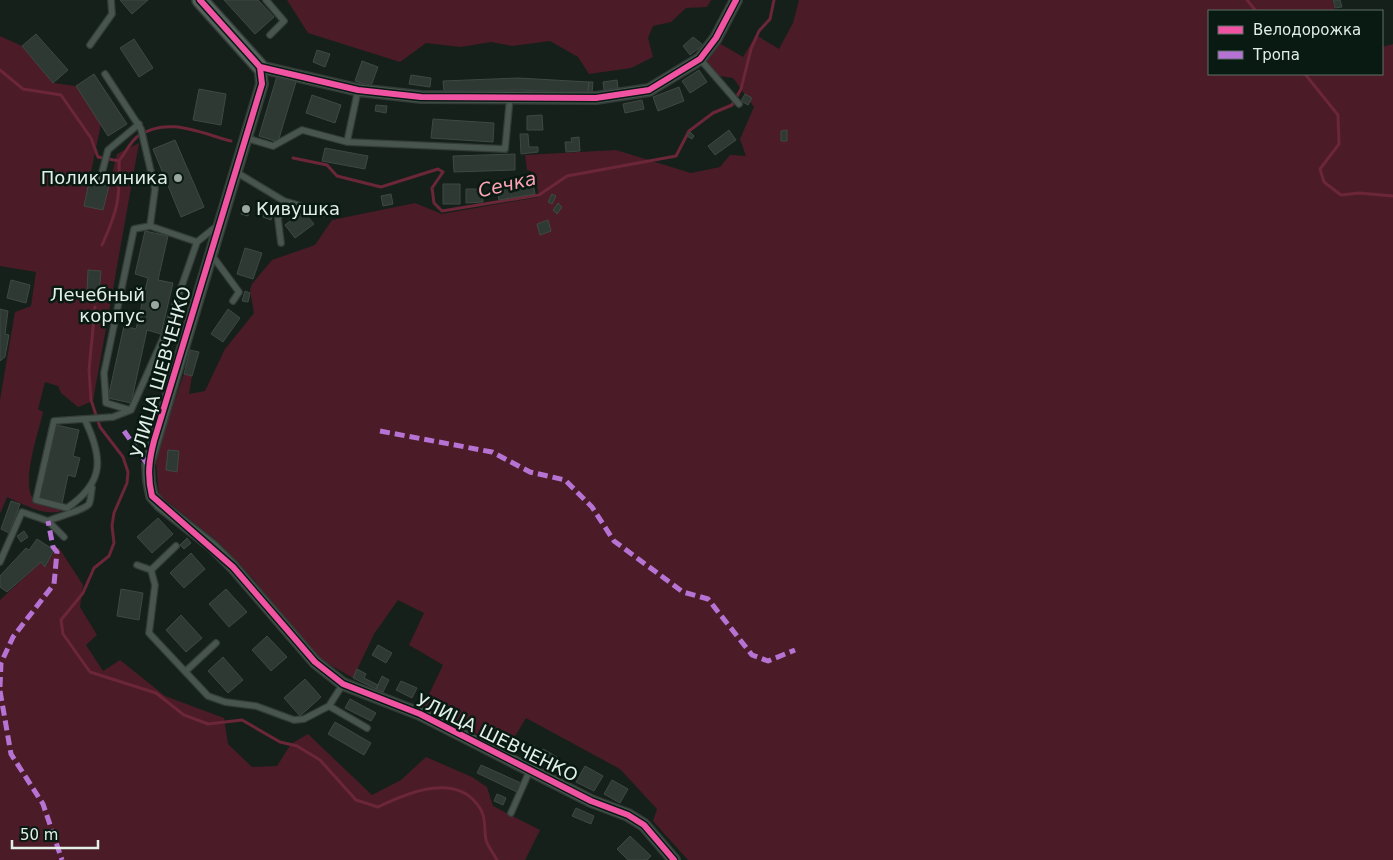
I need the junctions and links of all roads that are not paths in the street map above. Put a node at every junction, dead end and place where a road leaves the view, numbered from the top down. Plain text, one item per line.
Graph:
1 (110, 0) edge
2 (200, 0) edge
3 (266, 0) edge
4 (736, 0) edge
5 (270, 35) dead end
6 (90, 45) dead end
7 (700, 59) junction
8 (260, 67) junction
9 (105, 74) dead end
10 (358, 90) junction
11 (510, 97) junction
12 (739, 104) dead end
13 (140, 126) junction
14 (246, 138) junction
15 (347, 142) junction
16 (236, 172) junction
17 (99, 184) dead end
18 (284, 201) junction
19 (325, 213) dead end
20 (220, 224) junction
21 (150, 226) junction
22 (197, 242) junction
23 (281, 243) dead end
24 (211, 254) junction
25 (234, 301) dead end
26 (131, 410) junction
27 (85, 420) junction
28 (92, 486) junction
29 (48, 521) junction
30 (64, 538) dead end
31 (176, 546) dead end
32 (0, 562) edge
33 (137, 566) dead end
34 (151, 570) junction
35 (216, 643) dead end
36 (186, 671) junction
37 (343, 684) junction
38 (329, 706) junction
39 (367, 728) dead end
40 (530, 770) junction
41 (511, 813) dead end
42 (668, 858) edge

1 - 6 lane
2 - 8 street
3 - 5 lane
4 - 7 street
7 - 11 street
7 - 12 lane
8 - 10 street
8 - 14 street, УЛИЦА ШЕВЧЕНКО
9 - 13 lane
10 - 11 street
10 - 15 lane
11 - 15 lane
13 - 17 lane
13 - 21 lane
14 - 15 lane
14 - 16 street, УЛИЦА ШЕВЧЕНКО
16 - 18 lane
16 - 20 street, УЛИЦА ШЕВЧЕНКО
18 - 19 lane
18 - 23 lane
20 - 22 lane
20 - 24 street, УЛИЦА ШЕВЧЕНКО
21 - 22 lane
21 - 26 lane
22 - 26 lane
24 - 25 lane
24 - 37 street, УЛИЦА ШЕВЧЕНКО
26 - 27 lane
27 - 28 lane
27 - 28 lane
28 - 29 lane
29 - 30 lane
29 - 32 lane
31 - 34 lane
33 - 34 lane
34 - 36 lane
35 - 36 lane
36 - 38 lane
37 - 38 lane
37 - 40 street, УЛИЦА ШЕВЧЕНКО
38 - 39 lane
40 - 41 lane
40 - 42 street, УЛИЦА ШЕВЧЕНКО

